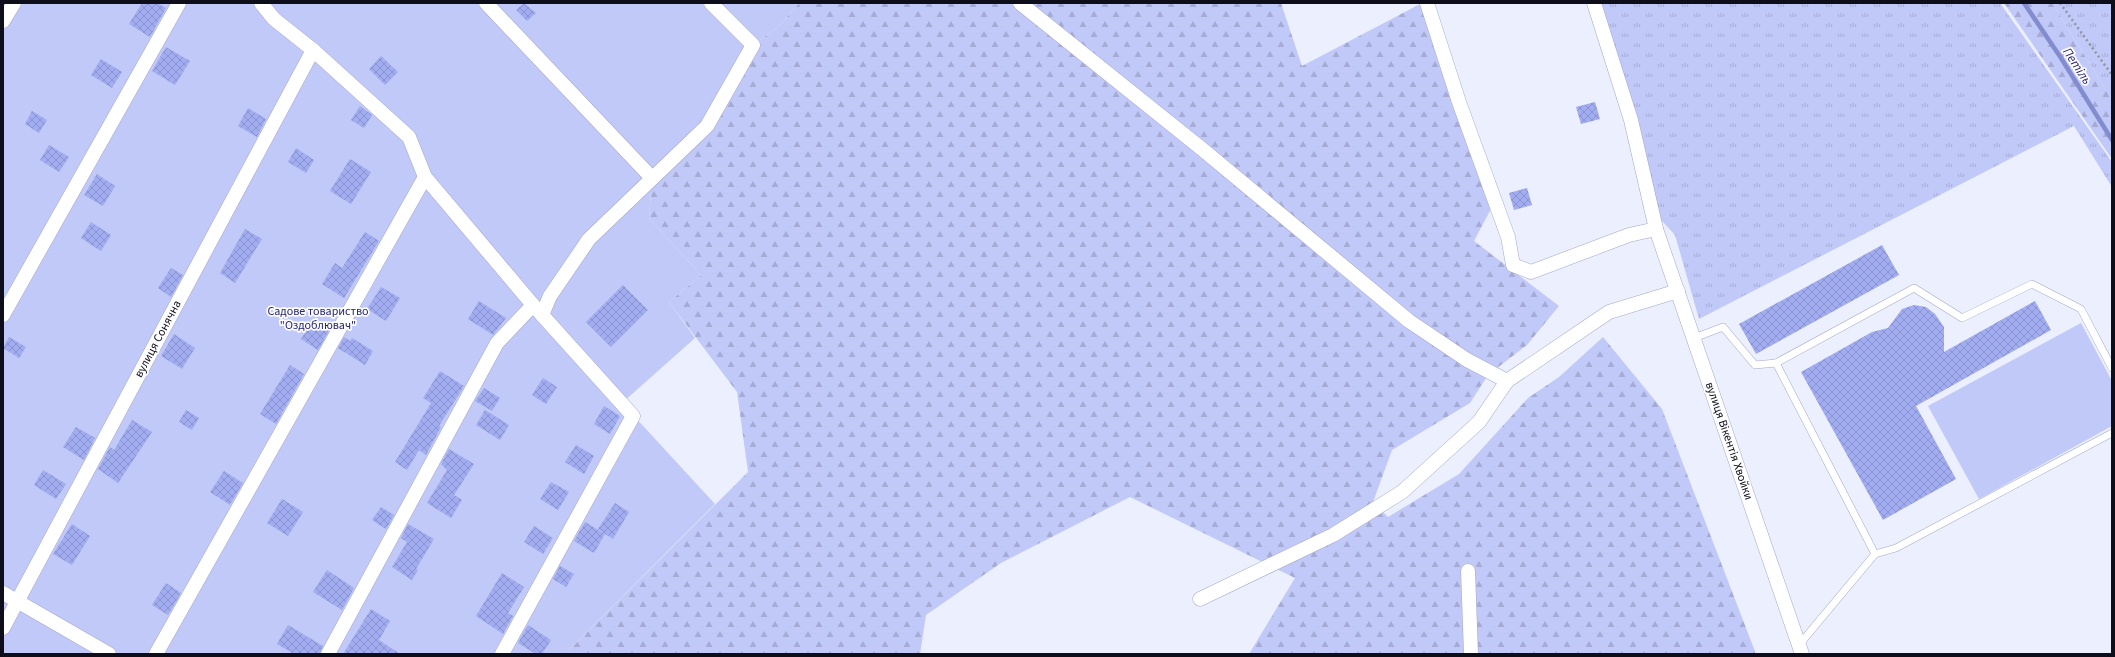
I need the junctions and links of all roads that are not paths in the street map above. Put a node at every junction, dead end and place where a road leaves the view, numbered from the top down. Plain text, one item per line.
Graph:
1 (14, 3) edge
2 (179, 3) edge
3 (261, 3) edge
4 (486, 3) edge
5 (711, 3) edge
6 (1020, 3) edge
7 (1427, 3) edge
8 (1594, 3) edge
9 (3, 21) edge
10 (313, 50) junction
11 (425, 177) junction
12 (652, 178) junction
13 (1656, 229) junction
14 (1678, 291) junction
15 (538, 310) junction
16 (3, 315) edge
17 (1694, 338) junction
18 (1776, 363) junction
19 (2112, 368) edge
20 (1507, 381) junction
21 (2112, 433) edge
22 (1876, 554) junction
23 (1468, 571) dead end
24 (3, 593) edge
25 (1200, 600) dead end
26 (18, 601) junction
27 (3, 628) edge
28 (1801, 649) edge
29 (109, 654) edge
30 (156, 654) edge
31 (328, 654) edge
32 (502, 654) edge
33 (1470, 654) edge

1 - 9 street
2 - 16 street
3 - 10 street
4 - 12 street
5 - 12 street
6 - 20 street
7 - 13 street
8 - 13 street, вулиця Вікентія Хвойки
10 - 11 street
10 - 26 street, вулиця Сонячна
11 - 15 street
11 - 30 street
12 - 15 street
13 - 14 street, вулиця Вікентія Хвойки
14 - 17 street, вулиця Вікентія Хвойки
14 - 20 street
15 - 31 street
15 - 32 street
17 - 18 lane
17 - 28 street, вулиця Вікентія Хвойки
18 - 19 lane
18 - 22 lane
20 - 25 street
21 - 22 lane
22 - 28 lane
23 - 33 street
24 - 26 street
26 - 27 street, вулиця Сонячна
26 - 29 street

